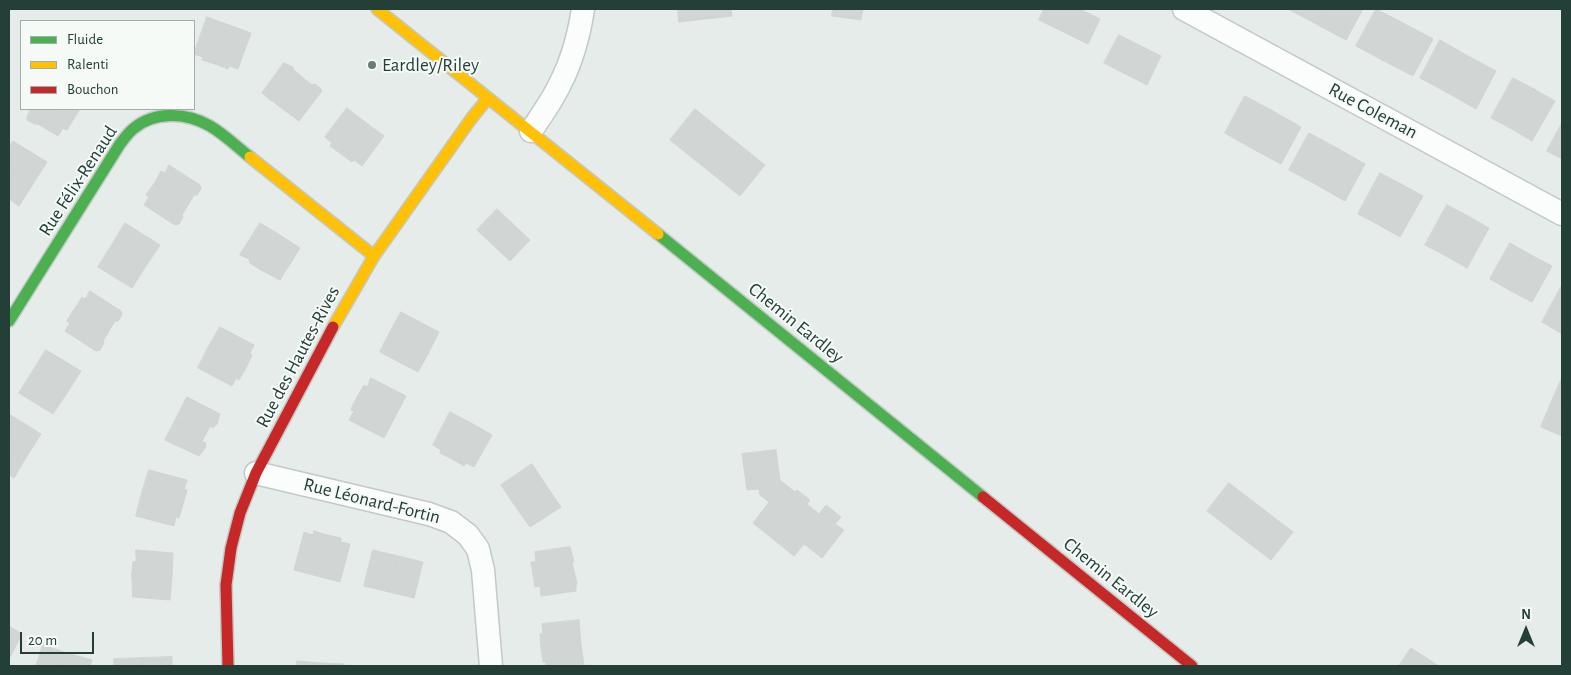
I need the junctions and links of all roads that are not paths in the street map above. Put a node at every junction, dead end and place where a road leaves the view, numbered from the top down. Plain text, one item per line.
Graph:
1 (377, 9) edge
2 (583, 9) edge
3 (1184, 9) edge
4 (488, 98) junction
5 (531, 131) junction
6 (1562, 214) edge
7 (374, 256) junction
8 (9, 321) edge
9 (256, 473) junction
10 (228, 666) edge
11 (491, 666) edge
12 (1192, 666) edge

1 - 4 street, Chemin Eardley
2 - 5 street
3 - 6 street, Rue Coleman
4 - 5 street, Chemin Eardley
4 - 7 street, Rue des Hautes-Rives
5 - 12 street, Chemin Eardley
7 - 8 street, Rue Félix-Renaud
7 - 9 street, Rue des Hautes-Rives
9 - 10 street, Rue des Hautes-Rives
9 - 11 street, Rue Léonard-Fortin

